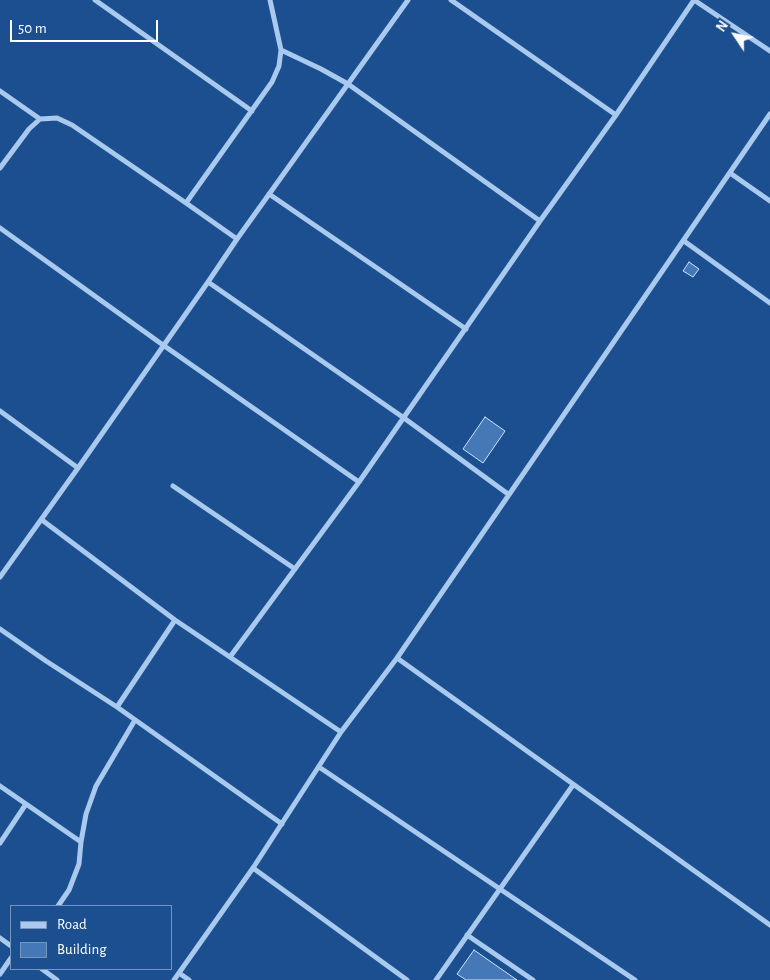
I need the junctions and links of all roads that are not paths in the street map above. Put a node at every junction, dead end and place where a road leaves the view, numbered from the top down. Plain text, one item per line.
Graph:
1 (94, 0) edge
2 (270, 0) edge
3 (408, 0) edge
4 (451, 0) edge
5 (694, 0) edge
6 (281, 50) junction
7 (770, 51) edge
8 (348, 84) junction
9 (0, 91) edge
10 (252, 111) junction
11 (770, 114) edge
12 (616, 115) junction
13 (40, 119) junction
14 (0, 168) edge
15 (730, 173) junction
16 (269, 194) junction
17 (770, 201) edge
18 (186, 203) junction
19 (540, 221) junction
20 (0, 228) edge
21 (237, 238) junction
22 (684, 241) junction
23 (208, 282) junction
24 (770, 303) edge
25 (466, 329) junction
26 (163, 345) junction
27 (0, 411) edge
28 (404, 418) junction
29 (78, 468) junction
30 (359, 482) junction
31 (174, 486) dead end
32 (508, 494) junction
33 (42, 520) junction
34 (294, 569) junction
35 (0, 577) edge
36 (175, 620) junction
37 (0, 629) edge
38 (230, 657) junction
39 (397, 658) junction
40 (117, 707) junction
41 (135, 720) junction
42 (341, 732) junction
43 (319, 767) junction
44 (573, 785) junction
45 (0, 786) edge
46 (26, 804) junction
47 (282, 824) junction
48 (81, 842) junction
49 (0, 843) edge
50 (253, 868) junction
51 (500, 890) junction
52 (59, 905) edge
53 (770, 925) edge
54 (467, 935) junction
55 (10, 959) edge
56 (43, 970) edge
57 (179, 973) junction
58 (0, 974) edge
59 (57, 980) edge
60 (174, 980) edge
61 (189, 980) edge
62 (407, 980) edge
63 (436, 980) edge
64 (533, 980) edge
65 (635, 980) edge

1 - 10 street
2 - 6 street
3 - 8 street
4 - 12 street
5 - 7 street
5 - 12 street
6 - 8 street
6 - 10 street
8 - 16 street
8 - 19 street
9 - 13 street
10 - 18 street
11 - 15 street
12 - 19 street
13 - 14 street
13 - 18 street
15 - 17 street
15 - 22 street
16 - 21 street
16 - 25 street
18 - 21 street
19 - 25 street
20 - 26 street
21 - 23 street
22 - 24 street
22 - 32 street
23 - 26 street
23 - 28 street
25 - 28 street
26 - 29 street
26 - 30 street
27 - 29 street
28 - 30 street
28 - 32 street
29 - 33 street
30 - 34 street
31 - 34 street
32 - 39 street
33 - 35 street
33 - 36 street
34 - 38 street
36 - 38 street
36 - 40 street
37 - 40 street
38 - 42 street
39 - 42 street
39 - 44 street
40 - 41 street
41 - 47 street
41 - 48 street
42 - 43 street
43 - 47 street
43 - 51 street
44 - 51 street
44 - 53 street
45 - 46 street
46 - 48 street
46 - 49 street
47 - 50 street
48 - 52 street
50 - 57 street
50 - 62 street
51 - 54 street
51 - 65 street
54 - 63 street
54 - 64 street
55 - 58 street
56 - 59 street
57 - 60 street
57 - 61 street

